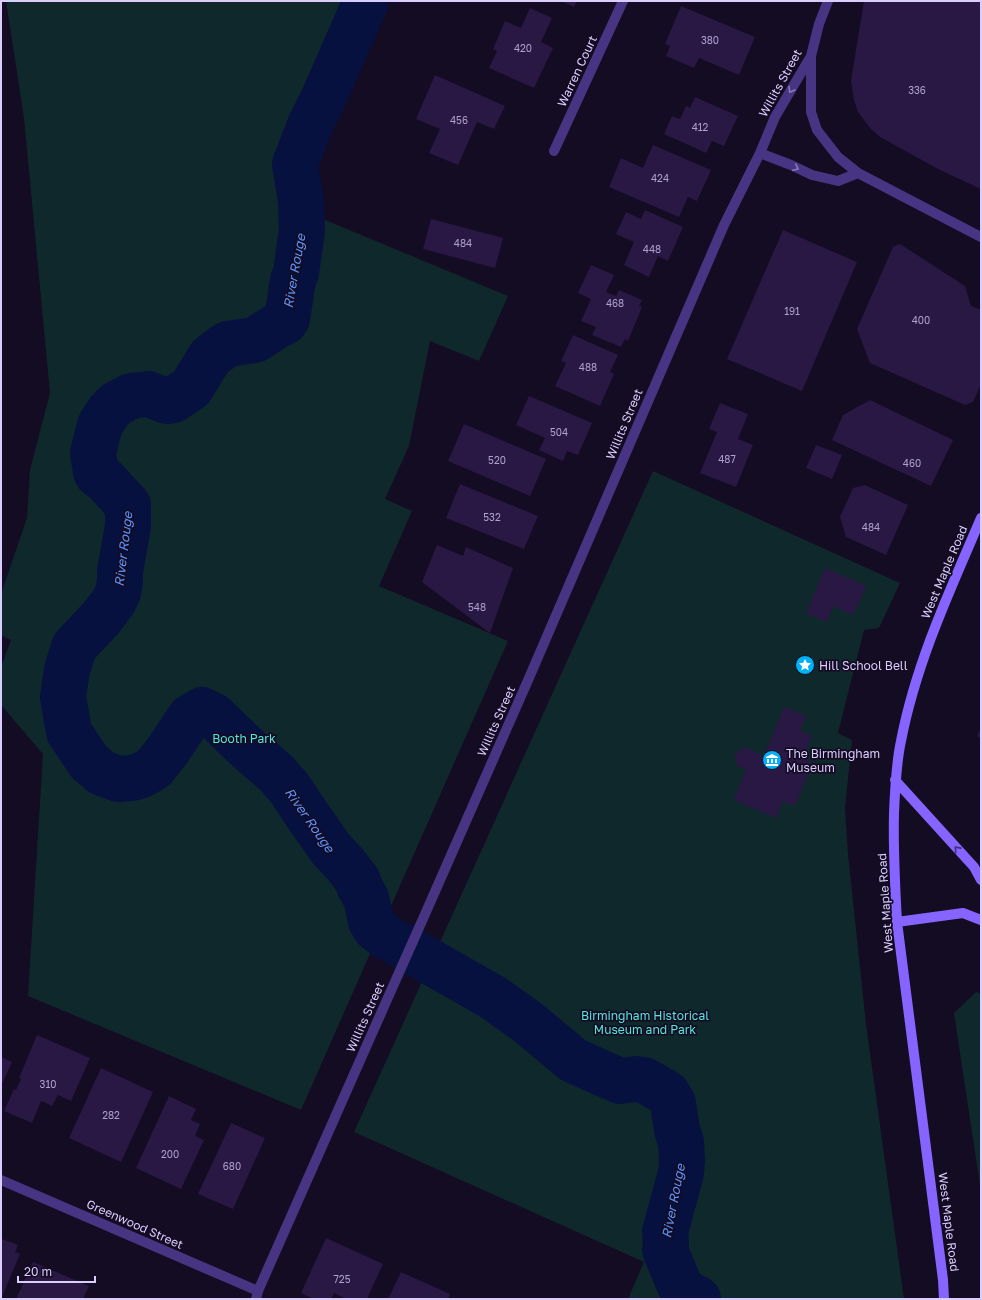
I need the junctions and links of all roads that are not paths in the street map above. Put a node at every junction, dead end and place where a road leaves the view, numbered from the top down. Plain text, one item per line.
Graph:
1 (623, 1) edge
2 (828, 1) edge
3 (811, 56) junction
4 (554, 151) dead end
5 (760, 153) junction
6 (858, 173) junction
7 (981, 237) edge
8 (981, 518) edge
9 (895, 780) junction
10 (981, 880) edge
11 (981, 920) edge
12 (897, 922) junction
13 (1, 1180) edge
14 (257, 1295) edge
15 (944, 1299) edge

1 - 4 street, Warren Court
2 - 3 street, Willits Street
3 -> 5 street, Willits Street
3 - 6 street
5 -> 6 street
5 - 14 street, Willits Street
6 - 7 street
8 - 9 main road, West Maple Road
10 -> 9 main road
9 - 12 main road, West Maple Road
11 - 12 main road
12 - 15 main road, West Maple Road
13 - 14 street, Greenwood Street

